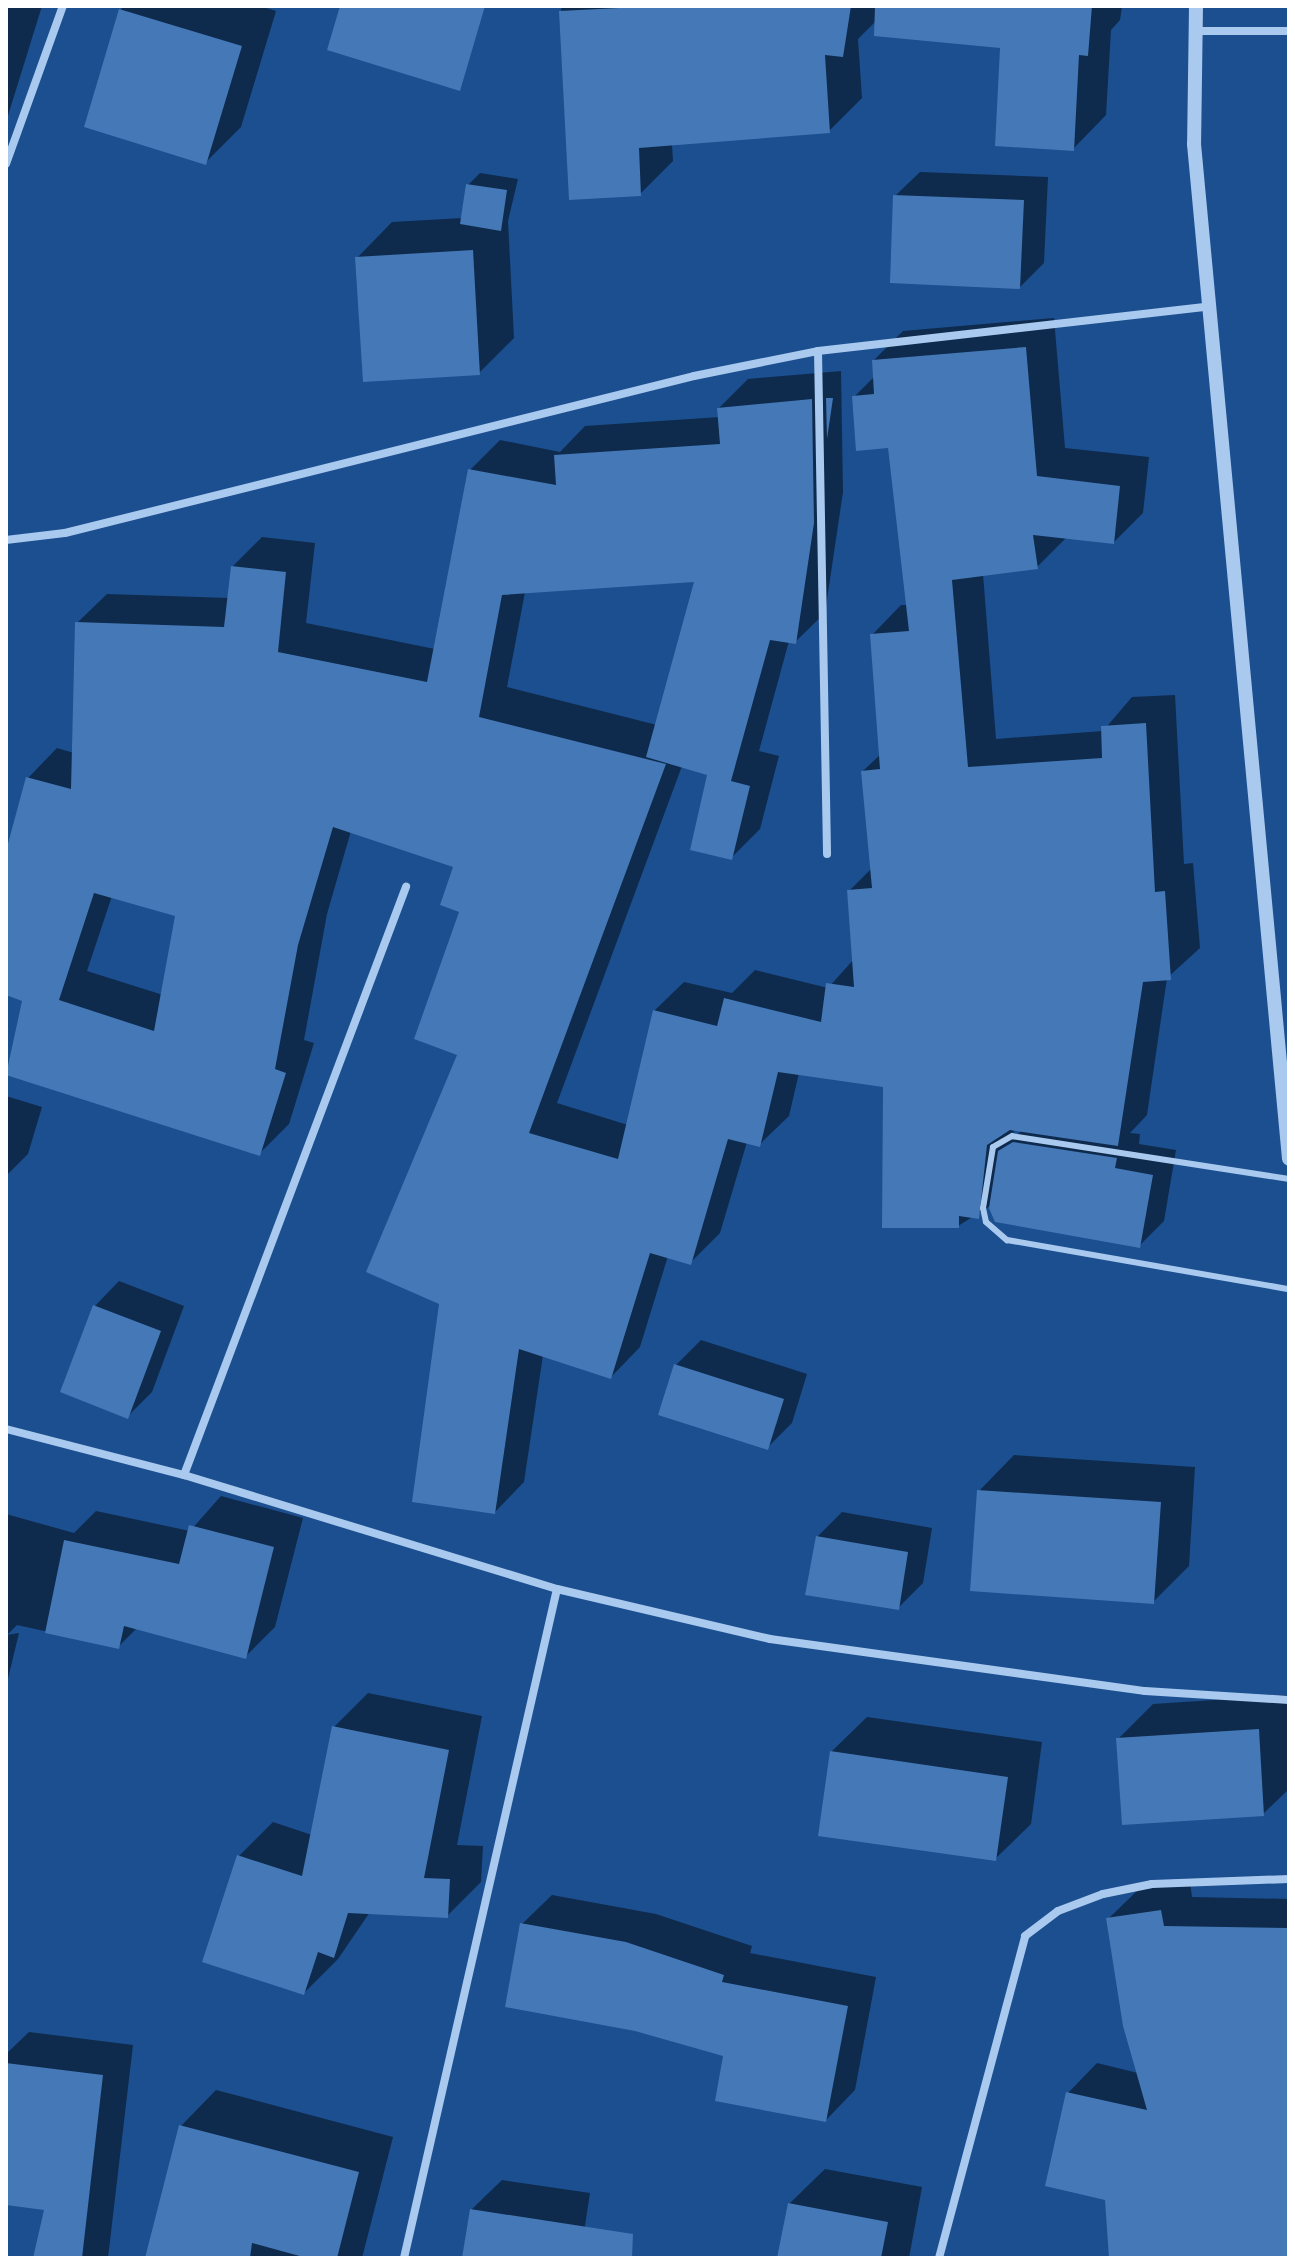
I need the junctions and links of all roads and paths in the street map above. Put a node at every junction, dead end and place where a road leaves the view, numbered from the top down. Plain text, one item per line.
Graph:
1 (63, 6) edge
2 (1196, 6) edge
3 (1194, 31) junction
4 (1289, 31) edge
5 (6, 164) edge
6 (1207, 307) junction
7 (818, 351) junction
8 (6, 540) edge
9 (827, 854) dead end
10 (406, 887) dead end
11 (1283, 1054) edge
12 (1289, 1159) edge
13 (1289, 1179) edge
14 (1289, 1289) edge
15 (6, 1429) edge
16 (184, 1475) junction
17 (557, 1589) junction
18 (1289, 1700) edge
19 (1289, 1879) edge
20 (404, 2258) edge
21 (939, 2258) edge

1 - 5 street
2 - 3 street
3 - 4 street
3 - 6 street
6 - 7 street
6 - 11 street
7 - 8 street
7 - 9 street
10 - 16 street
11 - 12 street
13 - 14 lane
15 - 16 street
16 - 17 street
17 - 18 street
17 - 20 street
19 - 21 street

